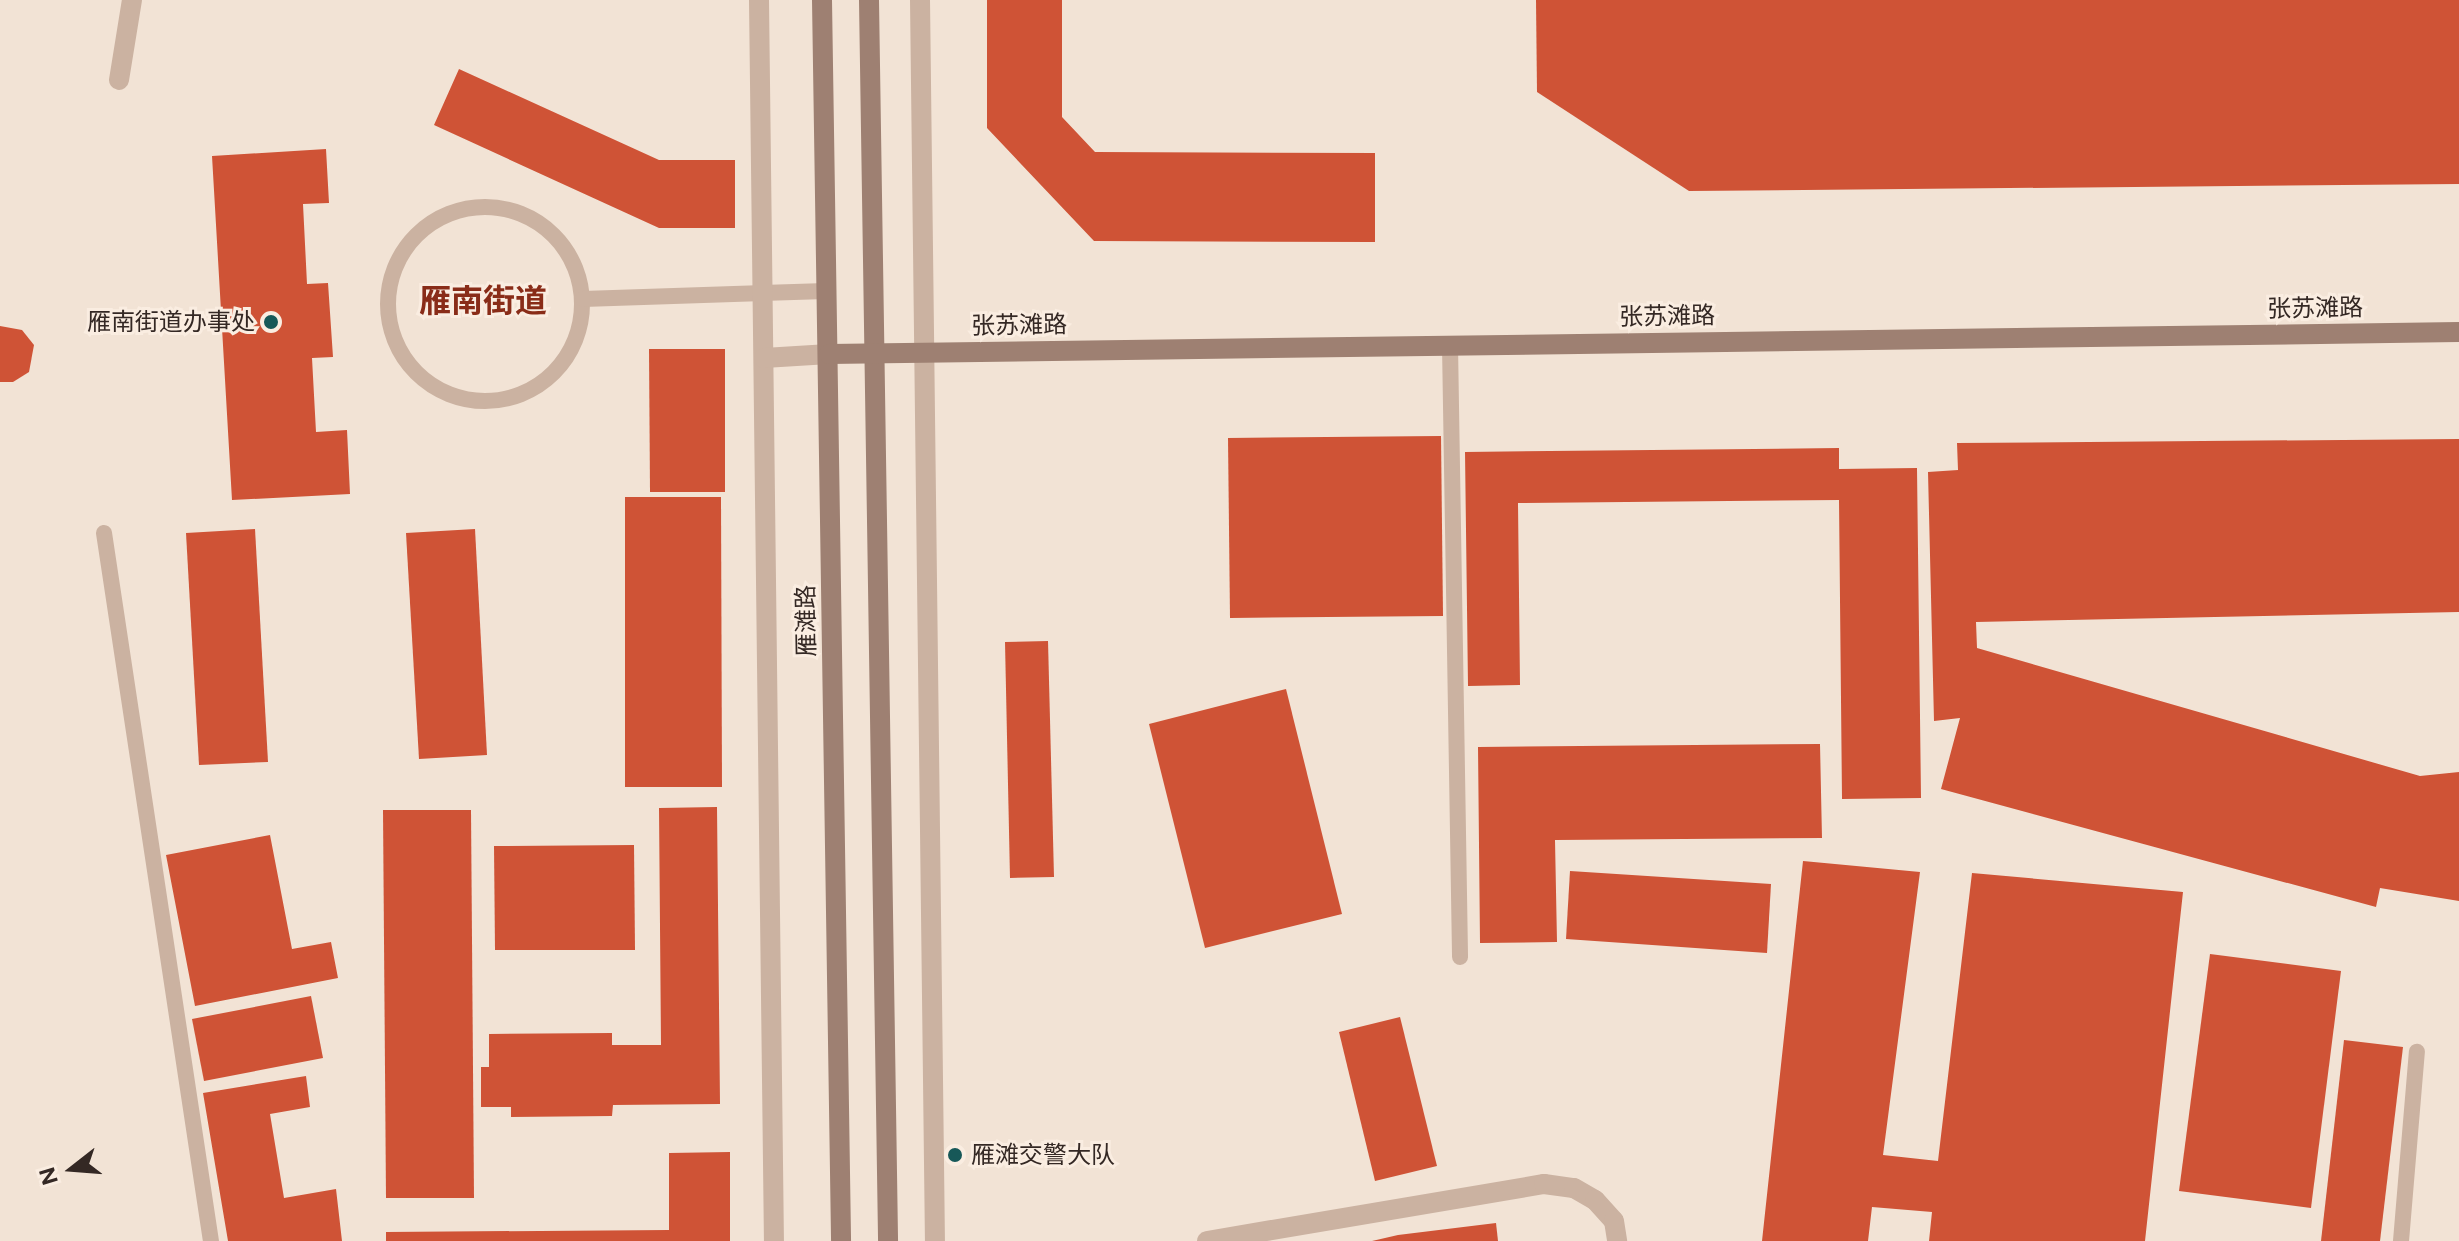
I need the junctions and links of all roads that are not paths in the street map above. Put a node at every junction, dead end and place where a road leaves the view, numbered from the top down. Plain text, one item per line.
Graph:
1 (132, 0) edge
2 (759, 0) edge
3 (822, 0) edge
4 (869, 0) edge
5 (920, 0) edge
6 (119, 80) dead end
7 (826, 291) junction
8 (761, 293) junction
9 (583, 299) junction
10 (2459, 332) edge
11 (1450, 345) junction
12 (875, 353) junction
13 (923, 353) junction
14 (829, 354) junction
15 (764, 358) junction
16 (104, 533) dead end
17 (1460, 957) dead end
18 (2417, 1052) dead end
19 (211, 1241) edge
20 (774, 1241) edge
21 (841, 1241) edge
22 (888, 1241) edge
23 (935, 1241) edge
24 (1207, 1241) edge
25 (1617, 1241) edge
26 (2401, 1241) edge

1 - 6 street
2 - 8 street, 雁滩路
3 - 7 main road, 雁滩路
4 - 12 main road
5 - 13 street
7 - 8 lane
7 - 14 main road, 雁滩路
8 - 9 lane
8 - 15 street, 雁滩路
9 - 9 lane
10 - 11 main road, 张苏滩路
11 - 13 main road, 张苏滩路
11 - 17 lane
12 - 13 main road, 张苏滩路
12 - 14 main road, 张苏滩路
12 - 22 main road
13 - 23 street
14 - 15 street
14 - 21 main road, 雁滩路
15 - 20 street, 雁滩路
16 - 19 lane
18 - 26 lane
24 - 25 street

